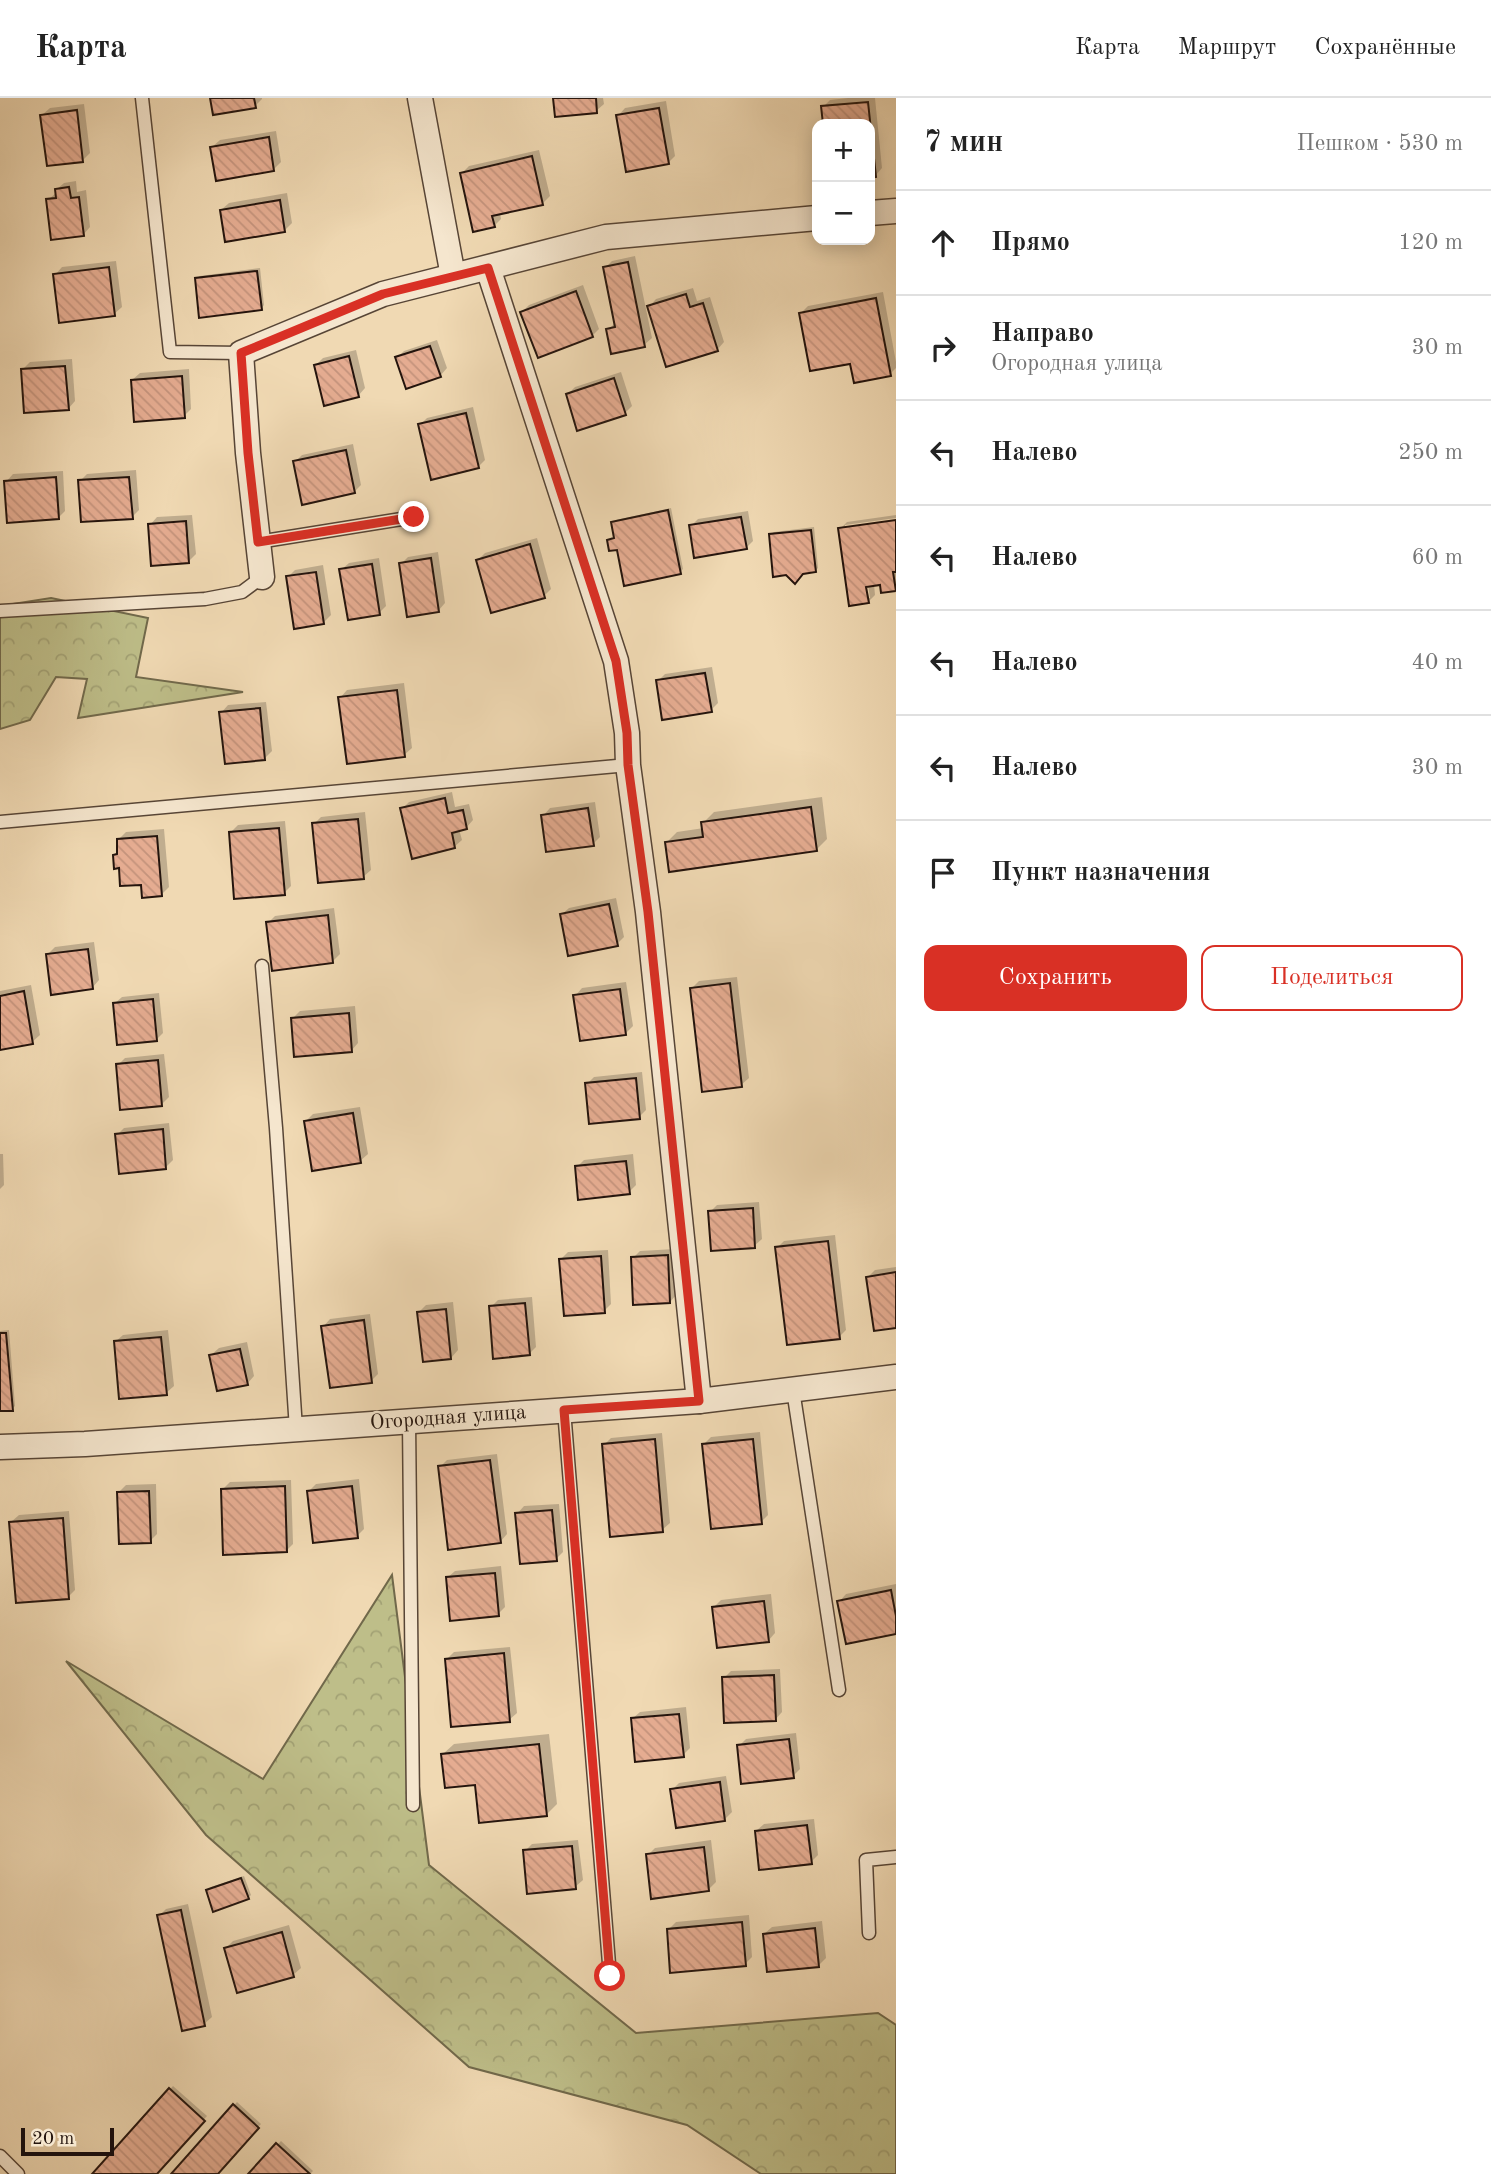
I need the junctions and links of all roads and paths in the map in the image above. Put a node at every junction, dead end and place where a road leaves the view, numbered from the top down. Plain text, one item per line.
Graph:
1 (142, 98) edge
2 (420, 98) edge
3 (896, 211) edge
4 (875, 213) edge
5 (812, 218) edge
6 (488, 268) junction
7 (453, 276) junction
8 (241, 353) junction
9 (414, 517) dead end
10 (258, 542) junction
11 (262, 577) joint
12 (0, 611) edge
13 (628, 765) junction
14 (0, 822) edge
15 (262, 965) dead end
16 (896, 1377) edge
17 (793, 1390) junction
18 (699, 1401) junction
19 (564, 1410) junction
20 (409, 1421) junction
21 (296, 1429) junction
22 (0, 1447) edge
23 (839, 1690) dead end
24 (412, 1805) dead end
25 (896, 1857) edge
26 (869, 1934) dead end
27 (610, 1976) dead end
28 (0, 2156) edge
29 (18, 2174) edge

1 - 8 lane
2 - 7 street
3 - 4 street
5 - 6 street
6 - 7 street
6 - 13 street
7 - 8 street
8 - 10 street
9 - 10 lane
10 - 11 street
11 - 12 lane
13 - 14 lane
13 - 18 street
15 - 21 lane
16 - 17 street, Огородная улица
17 - 18 street, Огородная улица
17 - 23 lane
18 - 19 street, Огородная улица
19 - 20 street, Огородная улица
19 - 27 lane
20 - 21 street, Огородная улица
20 - 24 lane
21 - 22 street, Огородная улица
25 - 26 lane
28 - 29 lane

